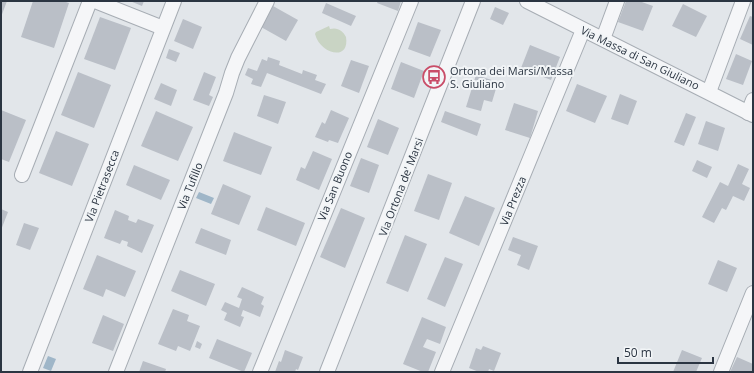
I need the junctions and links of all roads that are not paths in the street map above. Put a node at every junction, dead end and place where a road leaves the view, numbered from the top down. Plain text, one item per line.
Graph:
1 (90, 1) edge
2 (96, 1) edge
3 (174, 1) edge
4 (267, 1) edge
5 (411, 1) edge
6 (473, 1) edge
7 (527, 1) edge
8 (617, 1) edge
9 (743, 1) edge
10 (164, 28) junction
11 (583, 30) junction
12 (603, 39) junction
13 (709, 92) junction
14 (751, 110) edge
15 (22, 175) dead end
16 (753, 293) edge
17 (30, 372) edge
18 (116, 372) edge
19 (260, 372) edge
20 (327, 372) edge
21 (442, 372) edge
22 (721, 372) edge

1 - 15 street
2 - 10 street
3 - 10 street, Via Pietrasecca
4 - 18 street, Via Tufillo
5 - 19 street, Via San Buono
6 - 20 street, Via Ortona de' Marsi
7 - 11 street, Via Massa di San Giuliano
8 - 12 street
9 - 13 street
10 - 17 street, Via Pietrasecca
11 - 12 street, Via Massa di San Giuliano
11 - 21 street, Via Prezza
12 - 13 street, Via Massa di San Giuliano
13 - 14 street, Via Massa di San Giuliano
16 - 22 street

